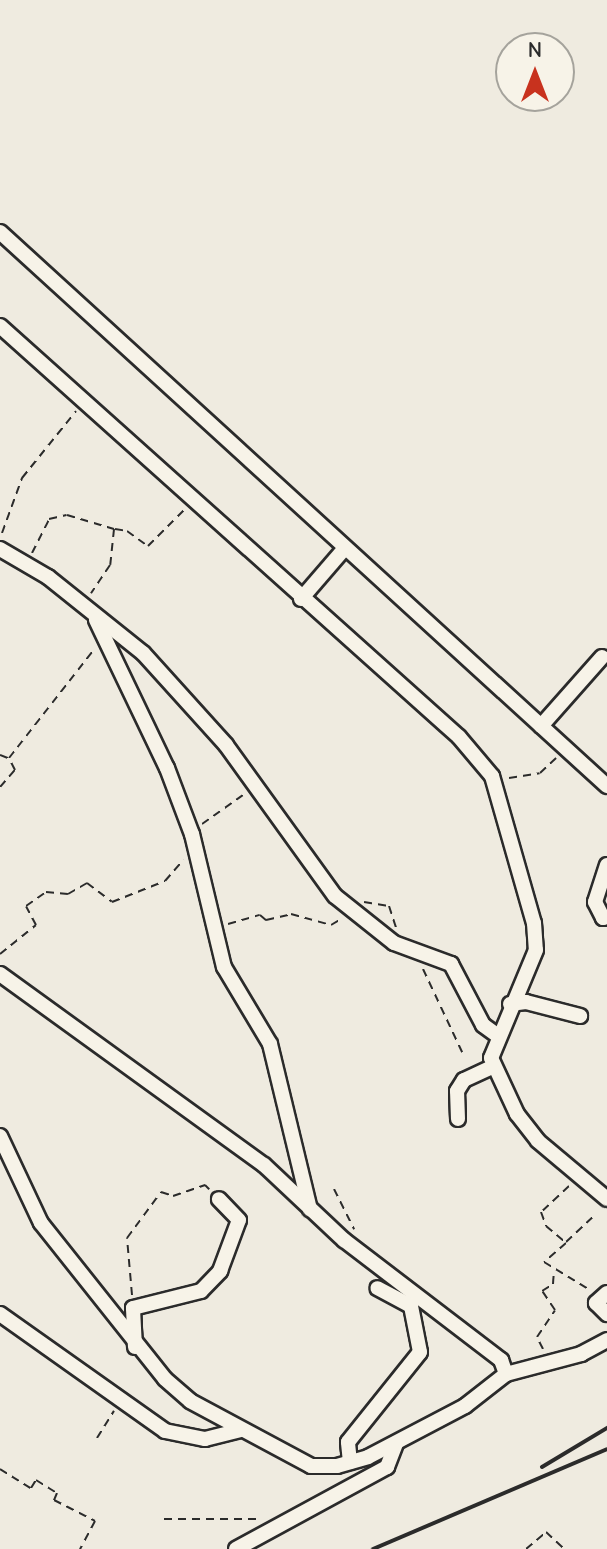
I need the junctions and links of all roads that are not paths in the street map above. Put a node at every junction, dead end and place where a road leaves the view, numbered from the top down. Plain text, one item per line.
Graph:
1 (0, 232) edge
2 (0, 326) edge
3 (345, 548) junction
4 (0, 549) edge
5 (301, 599) junction
6 (95, 616) junction
7 (602, 657) dead end
8 (541, 726) junction
9 (607, 786) edge
10 (607, 865) edge
11 (607, 917) edge
12 (0, 974) edge
13 (510, 1004) junction
14 (580, 1016) dead end
15 (497, 1035) junction
16 (494, 1066) junction
17 (458, 1119) dead end
18 (0, 1136) edge
19 (219, 1199) road end
20 (607, 1199) edge
21 (311, 1209) junction
22 (377, 1288) dead end
23 (603, 1296) edge
24 (0, 1314) edge
25 (607, 1314) edge
26 (607, 1340) edge
27 (135, 1347) junction
28 (506, 1374) junction
29 (240, 1430) junction
30 (396, 1444) junction
31 (350, 1462) junction
32 (236, 1549) edge

1 - 3 street
2 - 5 street
3 - 5 street
3 - 8 street
4 - 6 street
5 - 13 street
6 - 15 street
6 - 21 street
7 - 8 street
8 - 9 street
10 - 11 street
12 - 21 street
13 - 14 street
13 - 15 street
15 - 16 street
16 - 17 street
16 - 20 street
18 - 27 street
19 - 27 street
21 - 28 street
22 - 31 street
23 - 25 street
24 - 29 street
26 - 28 street
27 - 29 street
28 - 30 street
29 - 31 street
30 - 31 street
30 - 32 street

